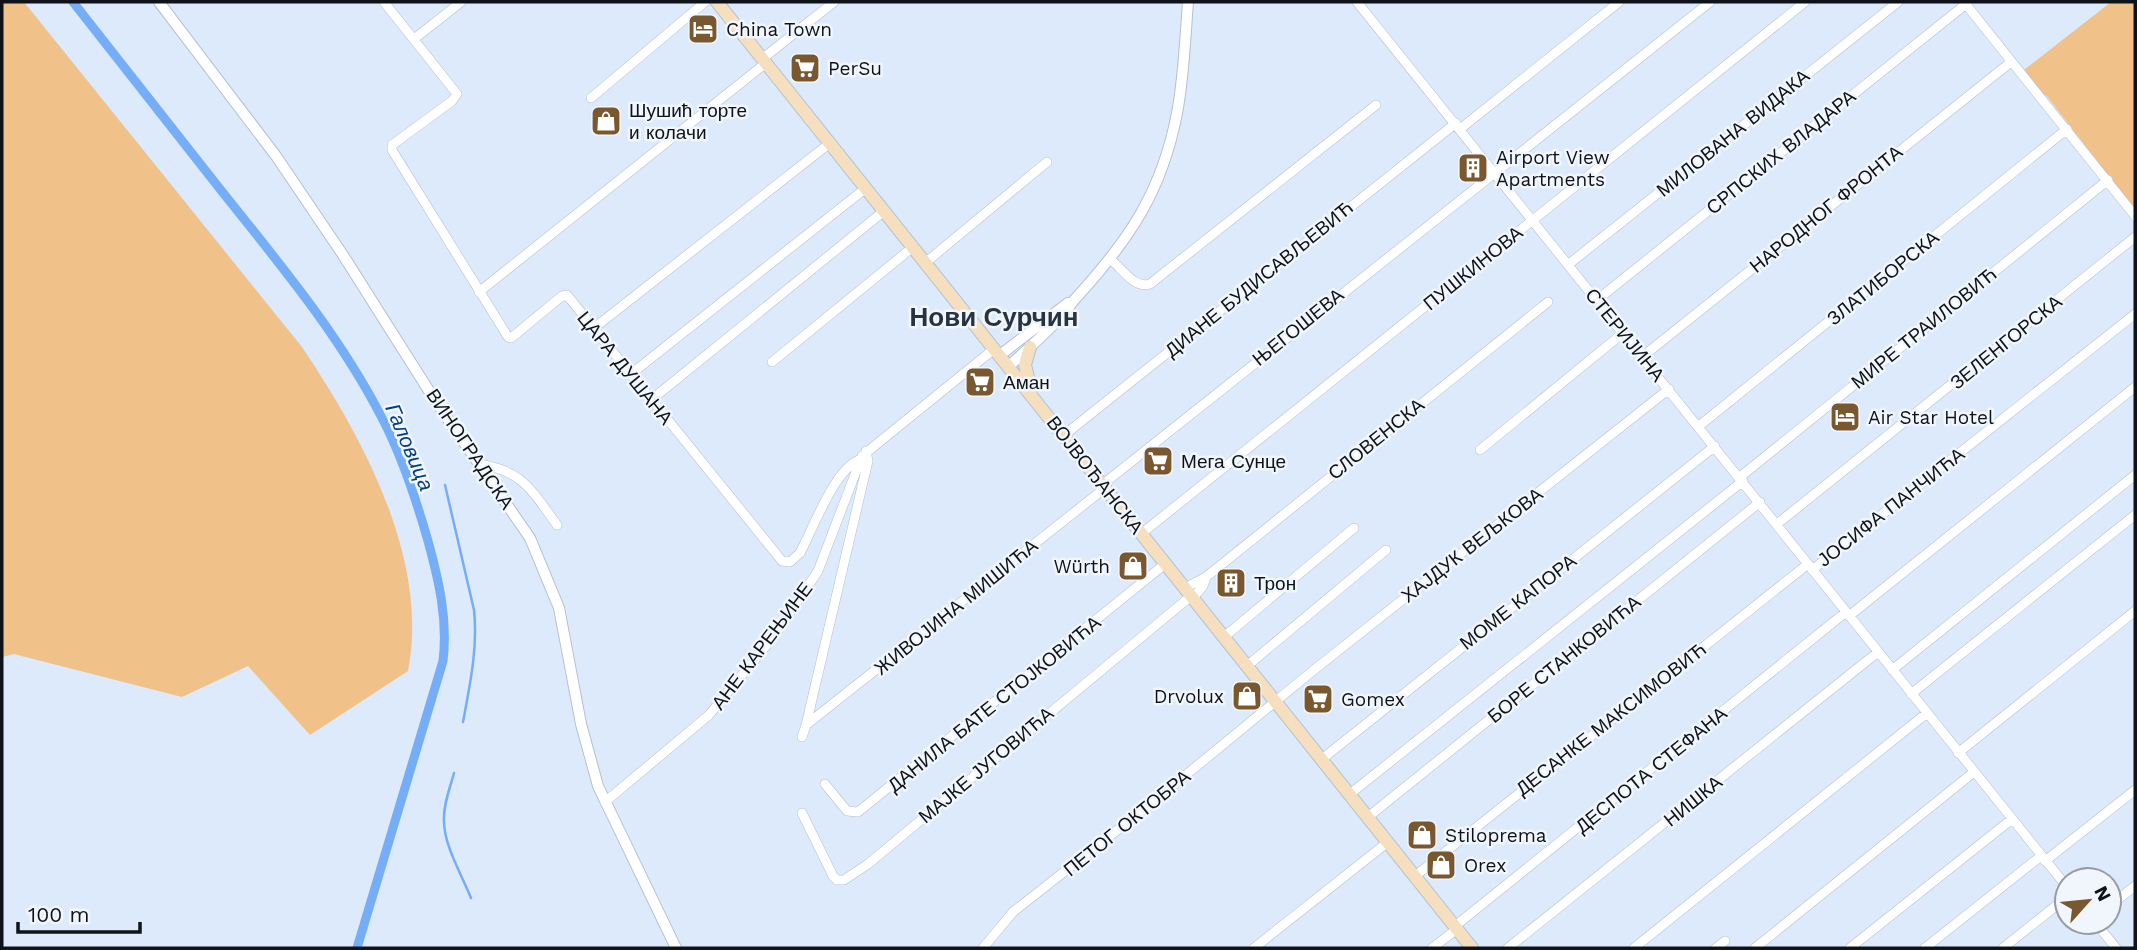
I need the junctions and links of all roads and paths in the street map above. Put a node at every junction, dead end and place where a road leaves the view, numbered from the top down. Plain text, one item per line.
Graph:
1 (159, 2) edge
2 (384, 2) edge
3 (461, 2) edge
4 (705, 2) edge
5 (717, 2) edge
6 (834, 2) edge
7 (1188, 2) edge
8 (1357, 2) edge
9 (1619, 2) edge
10 (1710, 2) edge
11 (1805, 2) edge
12 (1898, 2) edge
13 (1965, 3) edge
14 (414, 39) junction
15 (764, 61) junction
16 (2011, 62) junction
17 (591, 98) dead end
18 (1376, 106) dead end
19 (1457, 126) junction
20 (2067, 130) junction
21 (830, 143) junction
22 (1047, 162) dead end
23 (1496, 173) junction
24 (2108, 180) junction
25 (866, 188) junction
26 (884, 211) junction
27 (2135, 216) edge
28 (1533, 220) junction
29 (2135, 237) edge
30 (913, 247) junction
31 (1111, 260) junction
32 (925, 262) junction
33 (1569, 264) junction
34 (479, 292) junction
35 (1074, 300) junction
36 (1597, 300) junction
37 (1548, 302) dead end
38 (2135, 314) edge
39 (594, 328) junction
40 (1623, 333) junction
41 (1030, 347) junction
42 (997, 352) junction
43 (1642, 357) junction
44 (772, 362) dead end
45 (1009, 366) junction
46 (631, 374) junction
47 (2135, 387) edge
48 (1669, 389) junction
49 (1033, 397) junction
50 (651, 400) junction
51 (1699, 426) junction
52 (1063, 436) junction
53 (1715, 446) junction
54 (1480, 450) dead end
55 (866, 451) junction
56 (859, 460) junction
57 (478, 464) junction
58 (2135, 475) edge
59 (1741, 479) junction
60 (1103, 486) junction
61 (1760, 502) junction
62 (2135, 515) edge
63 (1777, 524) junction
64 (557, 525) dead end
65 (1354, 528) dead end
66 (1141, 534) junction
67 (1386, 550) dead end
68 (1165, 564) junction
69 (1810, 567) junction
70 (1190, 594) junction
71 (2134, 612) edge
72 (1847, 614) junction
73 (1224, 637) junction
74 (1878, 652) junction
75 (1247, 666) junction
76 (1892, 670) junction
77 (1911, 694) junction
78 (1276, 702) junction
79 (1927, 713) junction
80 (806, 725) junction
81 (802, 737) dead end
82 (1958, 753) junction
83 (1322, 759) junction
84 (1974, 772) junction
85 (825, 784) dead end
86 (2135, 790) edge
87 (1350, 794) junction
88 (605, 802) junction
89 (802, 813) dead end
90 (1368, 817) junction
91 (2012, 819) junction
92 (1388, 842) junction
93 (2043, 858) junction
94 (2053, 870) edge
95 (1415, 876) junction
96 (2053, 908) edge
97 (1456, 927) junction
98 (1725, 941) dead end
99 (1261, 946) edge
100 (676, 948) edge
101 (982, 948) edge
102 (1432, 948) edge
103 (1472, 948) edge
104 (1508, 948) edge
105 (1634, 948) edge
106 (1716, 948) edge
107 (1755, 948) edge
108 (1850, 948) edge
109 (1925, 948) edge
110 (2003, 948) edge

1 - 57 street, ВИНОГРАДСКА
2 - 14 street, ЦАРА ДУШАНА
3 - 14 street
4 - 17 street
5 - 15 main road, ВОЈВОЂАНСКА
6 - 15 street
7 - 31 street
8 - 19 street, СТЕРИЈИНА
9 - 19 street, ДИАНЕ БУДИСАВЉЕВИЋ
10 - 23 street, ЊЕГОШЕВА
11 - 28 street, ПУШКИНОВА
12 - 33 street, МИЛОВАНА ВИДАКА
13 - 16 street
13 - 36 street, СРПСКИХ ВЛАДАРА
14 - 34 street, ЦАРА ДУШАНА
15 - 21 main road, ВОЈВОЂАНСКА
15 - 34 street
16 - 20 street
16 - 43 street, НАРОДНОГ ФРОНТА
18 - 31 street
19 - 23 street, СТЕРИЈИНА
19 - 52 street, ДИАНЕ БУДИСАВЉЕВИЋ
20 - 24 street
20 - 51 street, ЗЛАТИБОРСКА
21 - 25 main road, ВОЈВОЂАНСКА
21 - 39 street
22 - 32 street
23 - 28 street, СТЕРИЈИНА
23 - 60 street, ЊЕГОШЕВА
24 - 27 street
24 - 59 street, МИРЕ ТРАИЛОВИЋ
25 - 26 main road, ВОЈВОЂАНСКА
25 - 46 street
26 - 30 main road, ВОЈВОЂАНСКА
26 - 50 street
28 - 33 street, СТЕРИЈИНА
28 - 66 street, ПУШКИНОВА
29 - 63 street, ЗЕЛЕНГОРСКА
30 - 32 main road, ВОЈВОЂАНСКА
30 - 44 street
31 - 35 street
32 - 42 main road, ВОЈВОЂАНСКА
33 - 36 street, СТЕРИЈИНА
34 - 39 street, ЦАРА ДУШАНА
35 - 41 street
35 - 42 street
36 - 40 street, СТЕРИЈИНА
37 - 70 street, СЛОВЕНСКА
38 - 69 street, ЈОСИФА ПАНЧИЋА
39 - 46 street, ЦАРА ДУШАНА
40 - 43 street, СТЕРИЈИНА
40 - 54 street
41 - 45 street
41 - 49 main road
42 - 45 main road, ВОЈВОЂАНСКА
42 - 55 street, АНЕ КАРЕЊИНЕ
43 - 48 street, СТЕРИЈИНА
45 - 49 main road, ВОЈВОЂАНСКА
46 - 50 street, ЦАРА ДУШАНА
47 - 72 street, ДЕСПОТА СТЕФАНА
48 - 51 street, СТЕРИЈИНА
48 - 78 street, ХАЈДУК ВЕЉКОВА
49 - 52 main road, ВОЈВОЂАНСКА
50 - 56 street, ЦАРА ДУШАНА
51 - 53 street, СТЕРИЈИНА
52 - 60 main road, ВОЈВОЂАНСКА
53 - 59 street, СТЕРИЈИНА
53 - 83 street, МОМЕ КАПОРА
55 - 56 street, АНЕ КАРЕЊИНЕ
55 - 80 street, АНЕ КАРЕЊИНЕ
56 - 88 street, АНЕ КАРЕЊИНЕ
57 - 64 street
57 - 88 street, ВИНОГРАДСКА
58 - 76 street
59 - 61 street, СТЕРИЈИНА
59 - 87 street, МИРЕ ТРАИЛОВИЋ
60 - 66 main road, ВОЈВОЂАНСКА
60 - 80 street, ЖИВОЈИНА МИШИЋА
61 - 63 street, СТЕРИЈИНА
61 - 90 street, БОРЕ СТАНКОВИЋА
62 - 77 street
63 - 69 street, СТЕРИЈИНА
65 - 73 street
66 - 68 main road, ВОЈВОЂАНСКА
67 - 75 street
68 - 70 main road, ВОЈВОЂАНСКА
68 - 85 street, ДАНИЛА БАТЕ СТОЈКОВИЋА
69 - 72 street, СТЕРИЈИНА
69 - 95 street, ДЕСАНКЕ МАКСИМОВИЋ
70 - 73 main road, ВОЈВОЂАНСКА
70 - 89 street, МАЈКЕ ЈУГОВИЋА
71 - 82 street
72 - 74 street, СТЕРИЈИНА
72 - 97 street, ДЕСПОТА СТЕФАНА
73 - 75 main road, ВОЈВОЂАНСКА
74 - 76 street, СТЕРИЈИНА
74 - 104 street, НИШКА
75 - 78 main road, ВОЈВОЂАНСКА
76 - 77 street, СТЕРИЈИНА
77 - 79 street, СТЕРИЈИНА
78 - 83 main road, ВОЈВОЂАНСКА
78 - 101 street, ПЕТОГ ОКТОБРА
79 - 82 street, СТЕРИЈИНА
79 - 105 street
80 - 81 street
82 - 84 street, СТЕРИЈИНА
83 - 87 main road, ВОЈВОЂАНСКА
84 - 91 street, СТЕРИЈИНА
84 - 107 street
86 - 93 street
87 - 90 main road, ВОЈВОЂАНСКА
88 - 100 street, ВИНОГРАДСКА
90 - 92 main road, ВОЈВОЂАНСКА
91 - 93 street, СТЕРИЈИНА
91 - 108 street
92 - 95 main road, ВОЈВОЂАНСКА
92 - 99 street
93 - 94 street, СТЕРИЈИНА
93 - 109 street
95 - 97 main road, ВОЈВОЂАНСКА
96 - 110 street
97 - 102 street, ДЕСПОТА СТЕФАНА
97 - 103 main road, ВОЈВОЂАНСКА
98 - 106 street

